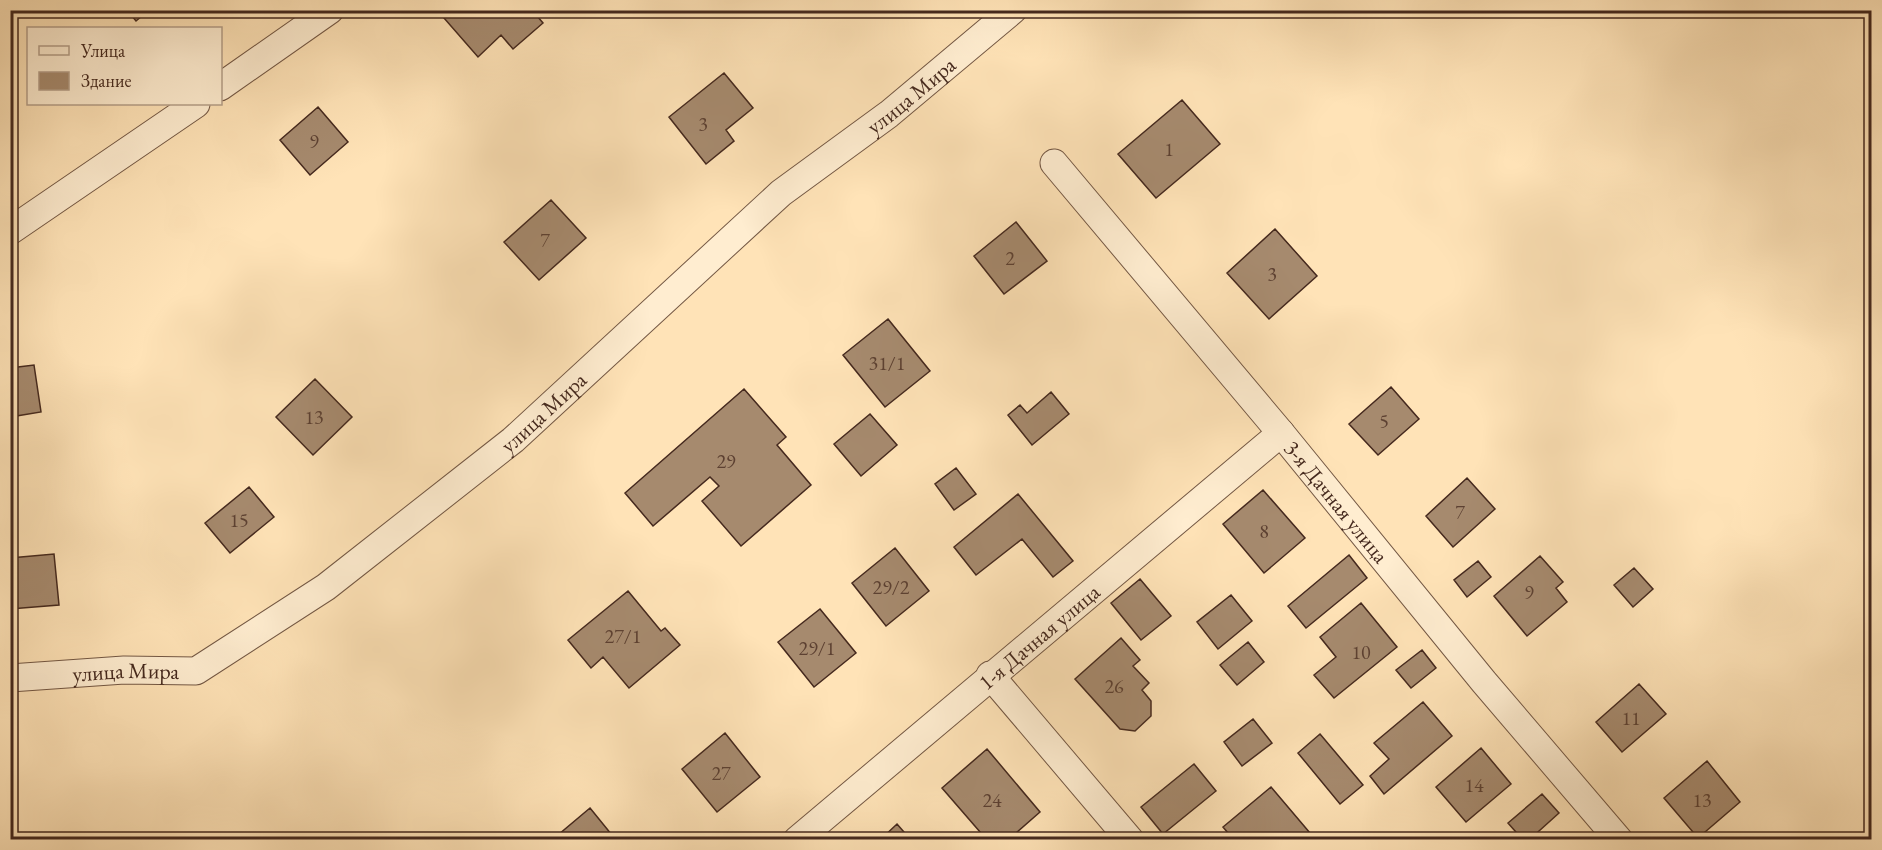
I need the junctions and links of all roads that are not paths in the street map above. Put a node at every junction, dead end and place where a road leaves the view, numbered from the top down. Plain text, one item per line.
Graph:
1 (330, 10) edge
2 (1013, 10) edge
3 (222, 86) edge
4 (195, 105) edge
5 (1054, 163) dead end
6 (10, 231) edge
7 (1281, 433) junction
8 (990, 675) junction
9 (10, 678) edge
10 (796, 840) edge
11 (1130, 840) edge
12 (1619, 840) edge

1 - 3 street
2 - 9 street, улица Мира
4 - 6 street
5 - 7 street, 3-я Дачная улица
7 - 8 street, 1-я Дачная улица
7 - 12 street, 3-я Дачная улица
8 - 10 street, 1-я Дачная улица
8 - 11 street

